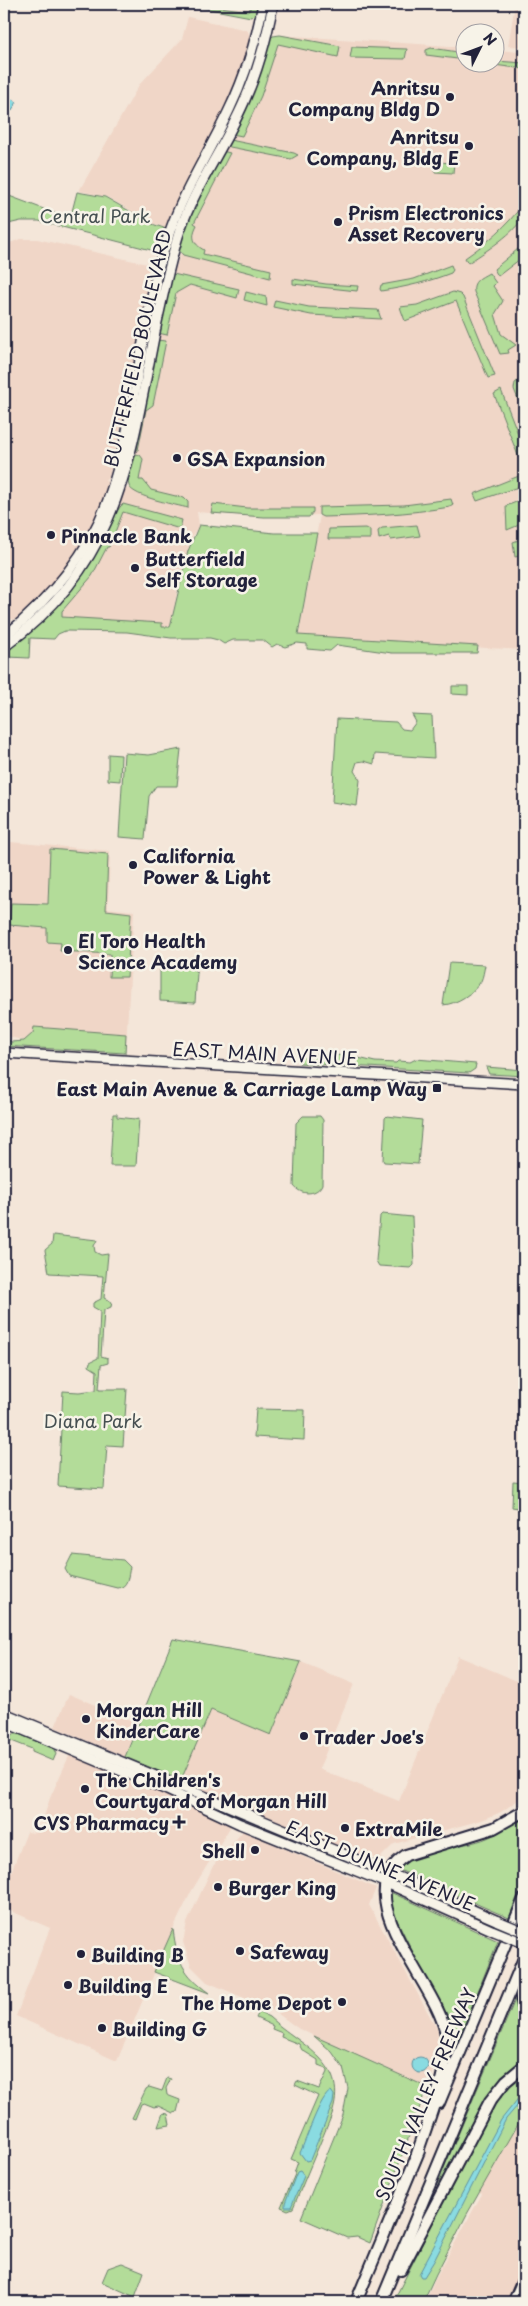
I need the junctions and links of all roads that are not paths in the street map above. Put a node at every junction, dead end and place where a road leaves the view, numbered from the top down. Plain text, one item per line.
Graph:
1 (263, 4) edge
2 (272, 4) edge
3 (4, 637) edge
4 (4, 647) edge
5 (4, 1053) edge
6 (524, 1084) edge
7 (4, 1713) edge
8 (7, 1724) edge
9 (50, 1732) junction
10 (95, 1760) junction
11 (118, 1760) junction
12 (157, 1776) junction
13 (167, 1790) junction
14 (198, 1794) junction
15 (524, 1810) edge
16 (387, 1878) junction
17 (524, 1899) edge
18 (524, 1932) edge
19 (524, 1943) edge
20 (524, 1958) edge
21 (524, 1978) edge
22 (524, 2012) edge
23 (524, 2066) edge
24 (416, 2157) junction
25 (524, 2274) edge
26 (383, 2298) edge
27 (356, 2302) edge
28 (512, 2302) edge

1 - 3 main road, BUTTERFIELD BOULEVARD
2 - 4 main road, BUTTERFIELD BOULEVARD
5 - 6 main road, EAST MAIN AVENUE
7 - 9 main road, EAST DUNNE AVENUE
8 - 9 main road
8 - 10 main road, EAST DUNNE AVENUE
9 - 11 main road, EAST DUNNE AVENUE
10 - 11 main road
10 - 13 main road, EAST DUNNE AVENUE
11 - 12 main road, EAST DUNNE AVENUE
12 - 13 main road
12 - 14 main road, EAST DUNNE AVENUE
13 - 14 main road
13 - 16 main road, EAST DUNNE AVENUE
14 - 16 main road, EAST DUNNE AVENUE
15 - 16 highway
16 - 18 main road, EAST DUNNE AVENUE, bridge
16 - 19 main road, EAST DUNNE AVENUE, bridge
16 - 24 highway
17 - 24 highway, SOUTH VALLEY FREEWAY
20 - 26 highway
21 - 22 highway
23 - 26 highway
24 - 27 highway, SOUTH VALLEY FREEWAY
25 - 28 street

